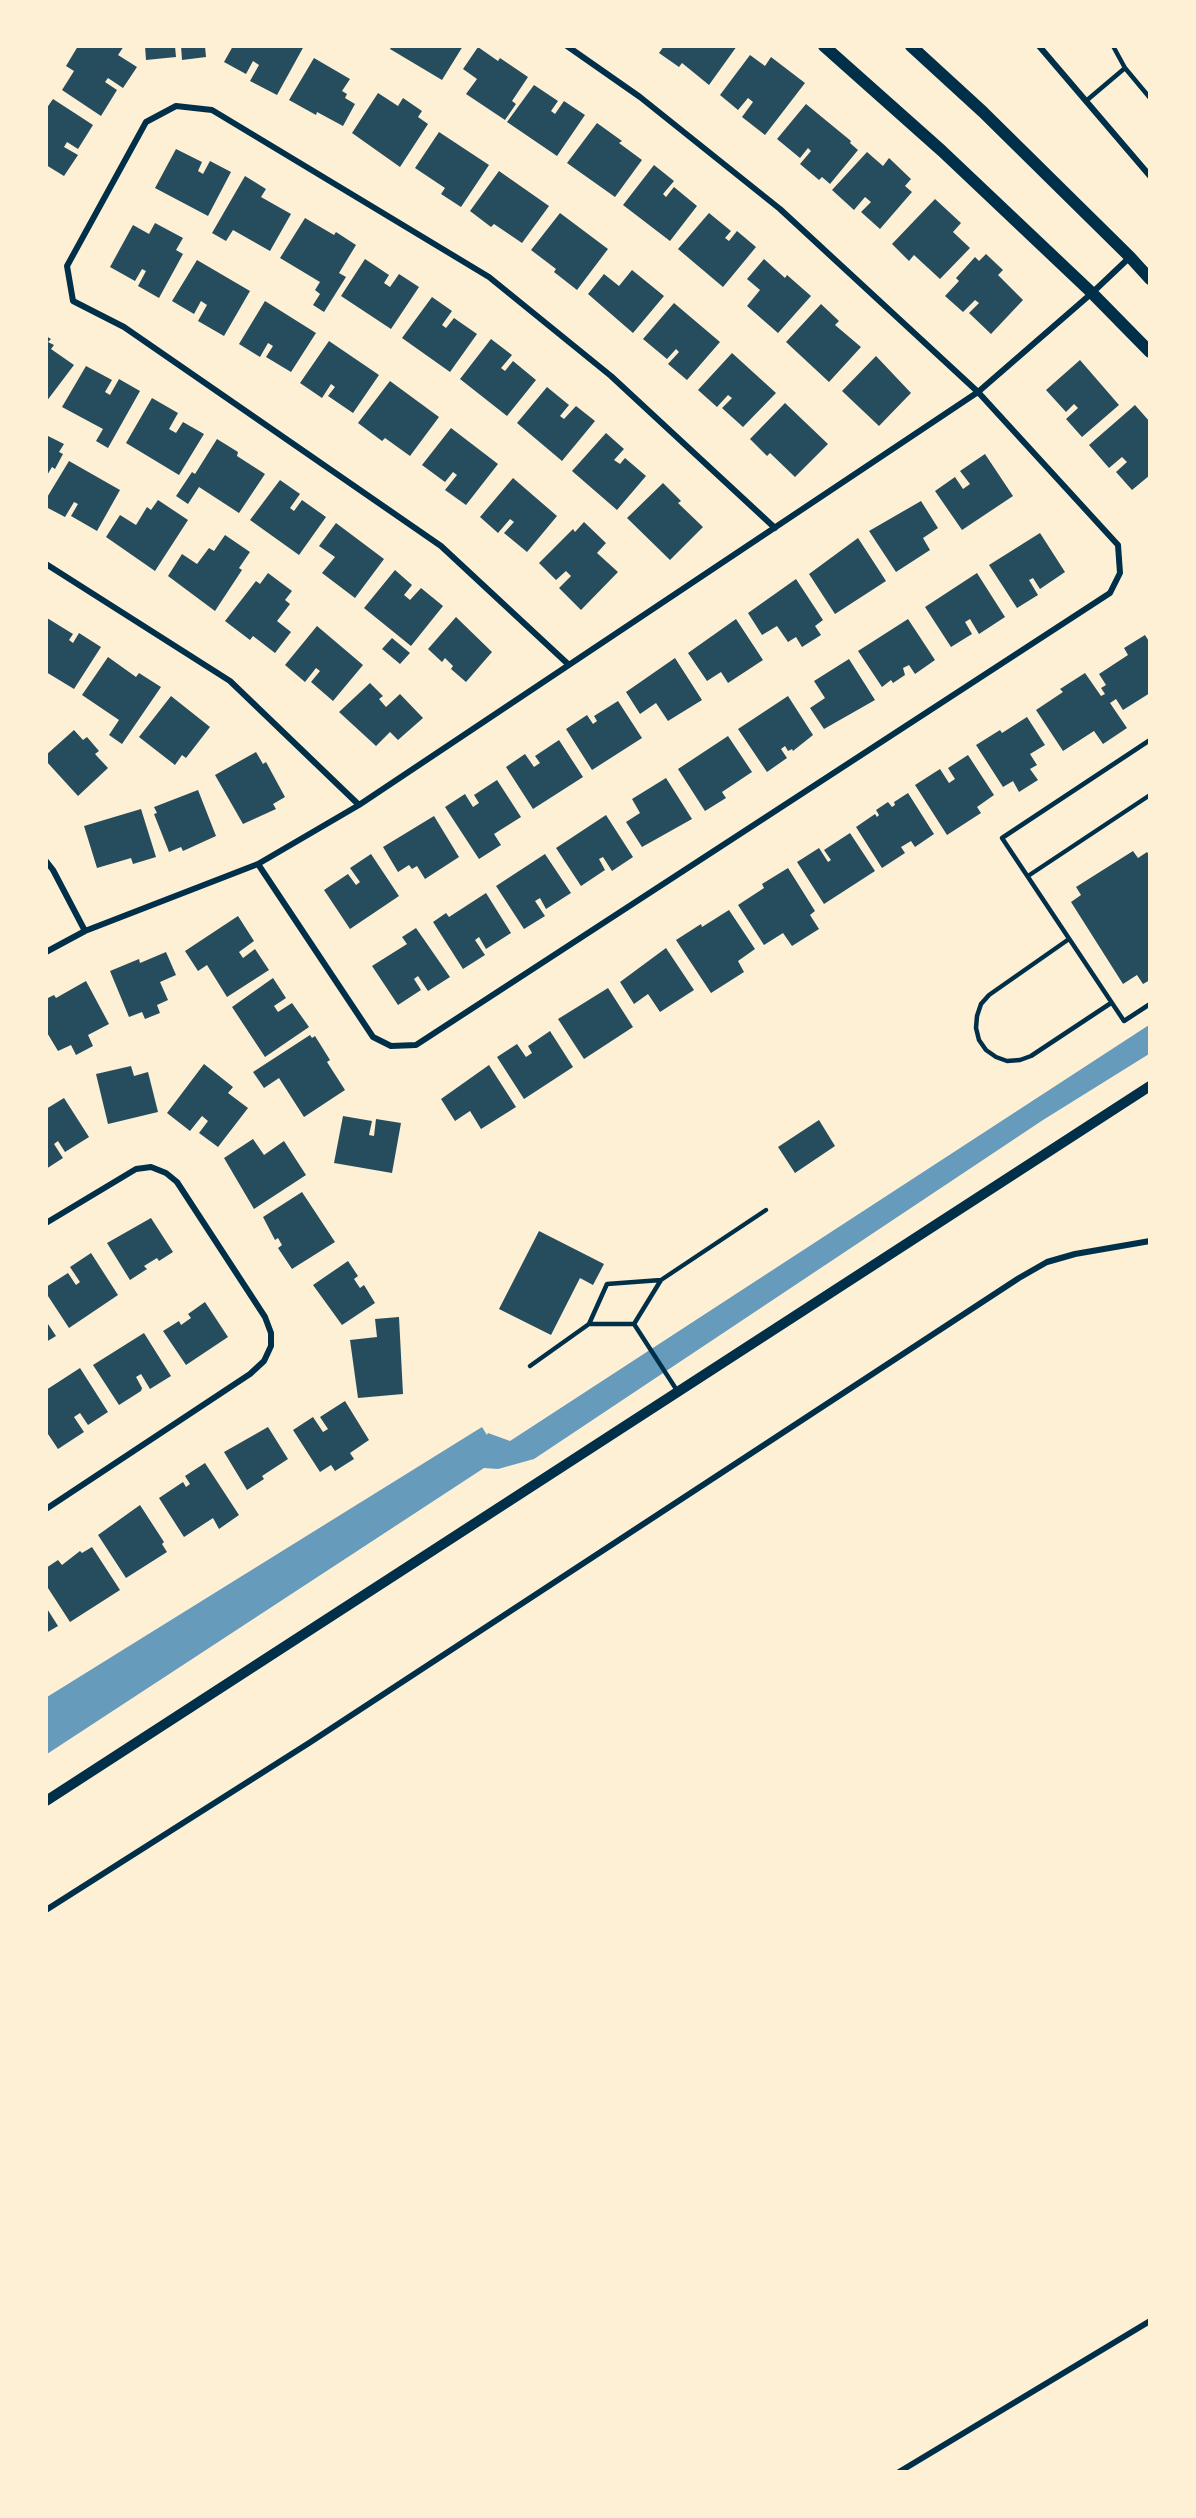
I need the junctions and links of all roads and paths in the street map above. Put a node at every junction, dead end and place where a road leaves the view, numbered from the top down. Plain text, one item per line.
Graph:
1 (567, 46) edge
2 (824, 46) edge
3 (911, 46) edge
4 (1039, 46) edge
5 (1113, 46) edge
6 (1125, 68) junction
7 (1149, 98) edge
8 (1086, 101) junction
9 (1149, 176) edge
10 (1130, 256) junction
11 (1149, 279) edge
12 (1092, 293) junction
13 (1149, 352) edge
14 (978, 392) junction
15 (775, 528) junction
16 (46, 564) edge
17 (569, 665) junction
18 (1149, 740) edge
19 (1149, 795) edge
20 (359, 805) junction
21 (46, 861) edge
22 (258, 864) junction
23 (1028, 876) junction
24 (85, 931) junction
25 (1069, 939) junction
26 (46, 952) edge
27 (1112, 1003) junction
28 (1149, 1004) edge
29 (1149, 1086) edge
30 (766, 1210) dead end
31 (46, 1223) edge
32 (1149, 1241) edge
33 (661, 1280) junction
34 (589, 1324) junction
35 (634, 1324) junction
36 (530, 1366) dead end
37 (678, 1392) junction
38 (46, 1509) edge
39 (46, 1801) edge
40 (46, 1910) edge
41 (1149, 2321) edge
42 (899, 2472) edge

1 - 14 street
2 - 12 main road
3 - 10 main road
4 - 8 street
5 - 6 lane
6 - 7 lane
6 - 8 lane
8 - 9 street
10 - 11 main road
10 - 12 street
12 - 13 main road
12 - 14 street
14 - 15 street
14 - 22 street
15 - 17 street
15 - 17 street
16 - 20 street
17 - 20 street
18 - 23 lane
19 - 23 lane
20 - 22 street
21 - 24 street
22 - 24 street
23 - 25 lane
24 - 26 street
25 - 27 lane
25 - 27 lane
27 - 28 lane
29 - 37 street
30 - 33 lane
31 - 38 street
32 - 40 street
33 - 34 lane
33 - 35 lane
34 - 35 lane
34 - 36 lane
35 - 37 lane
37 - 39 street
41 - 42 street

